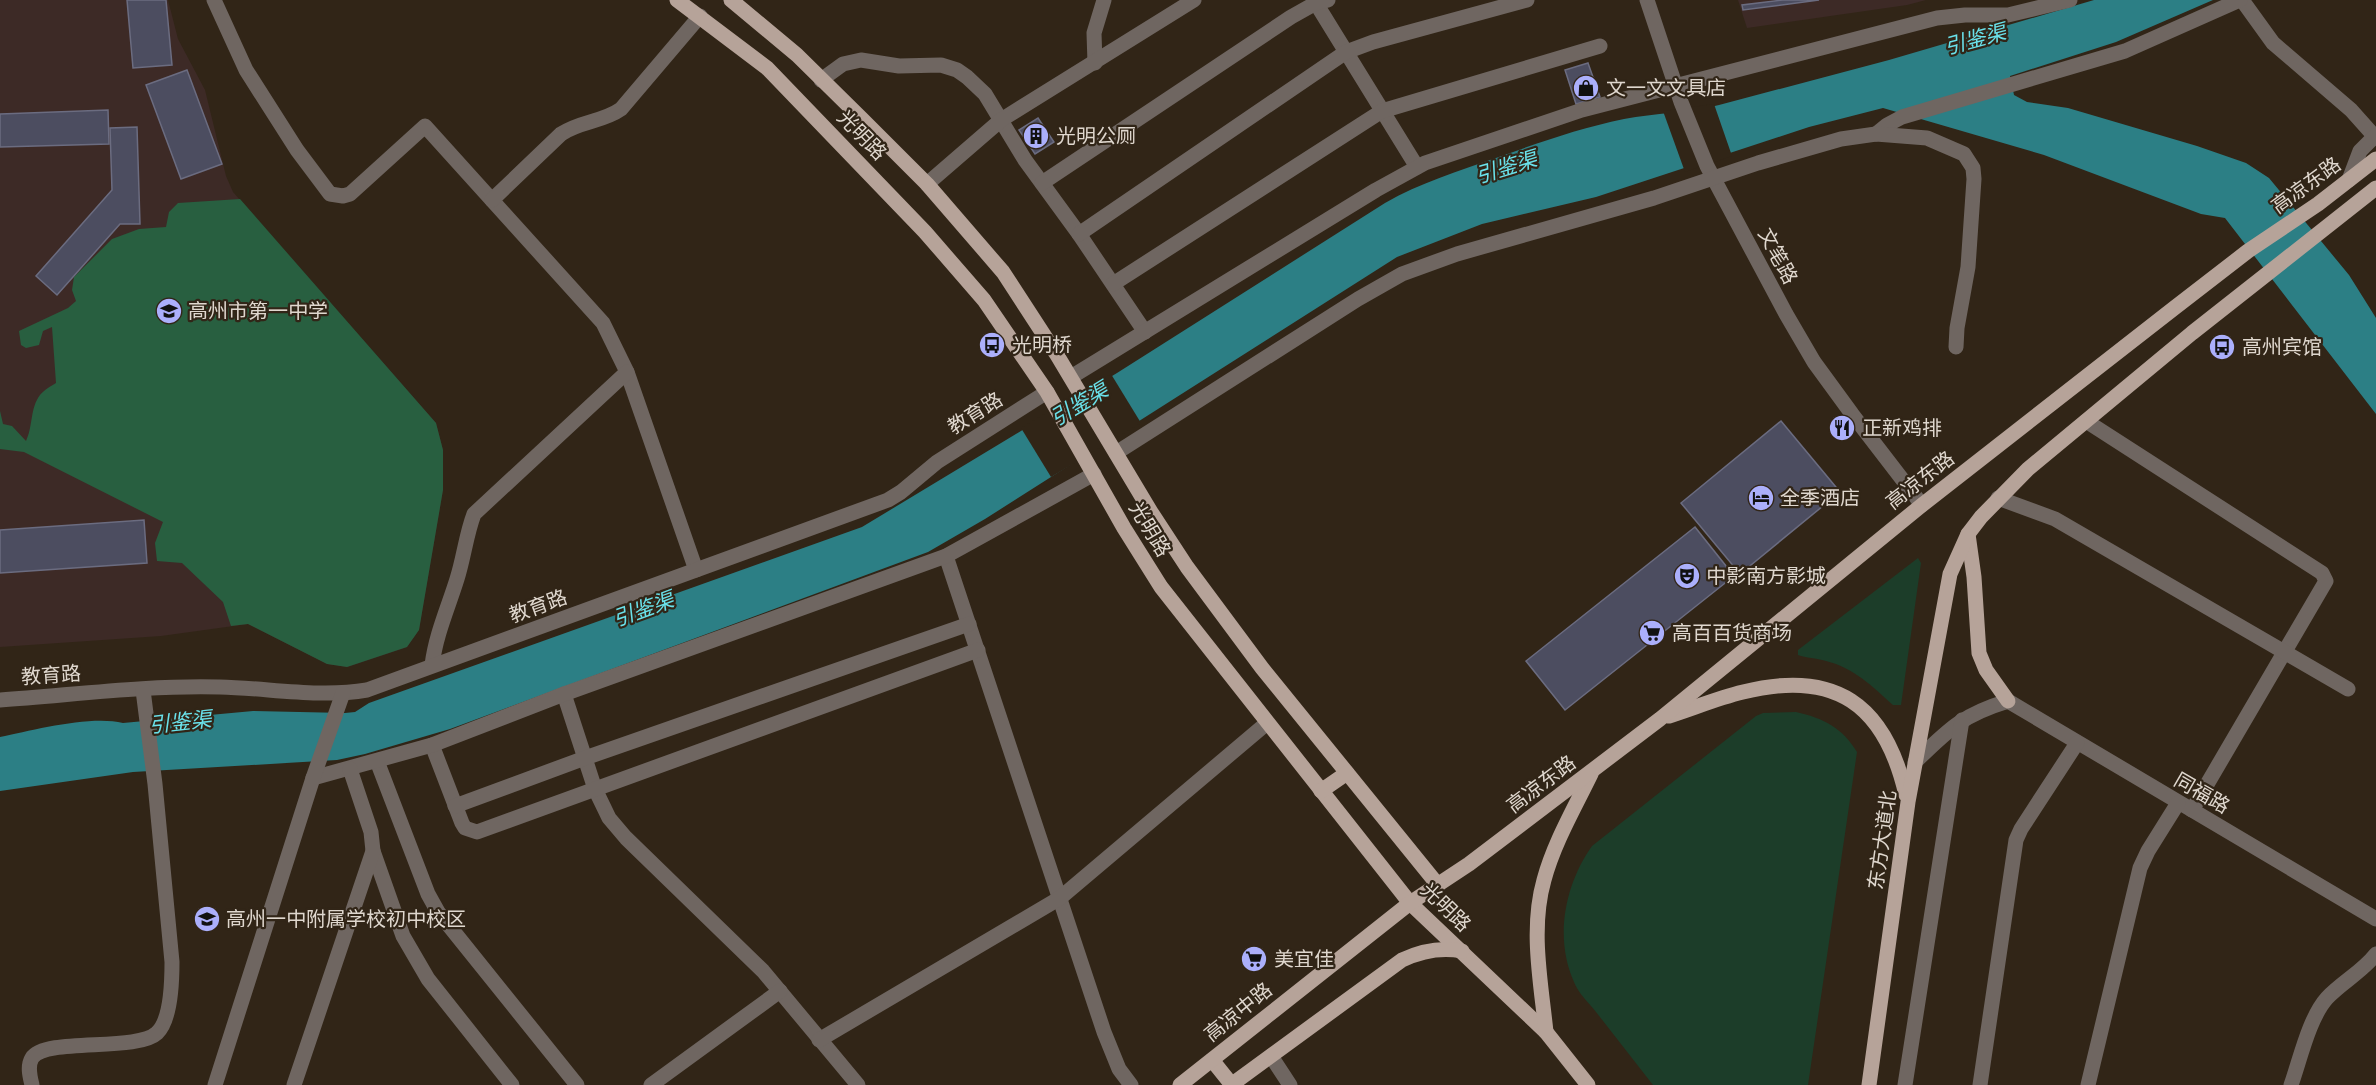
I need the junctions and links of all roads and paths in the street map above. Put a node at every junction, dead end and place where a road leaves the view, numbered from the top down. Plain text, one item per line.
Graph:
1 (214, 0) edge
2 (677, 0) edge
3 (731, 0) edge
4 (1104, 0) edge
5 (1194, 0) edge
6 (1527, 0) edge
7 (1647, 0) edge
8 (2070, 0) edge
9 (2241, 0) edge
10 (1319, 1) edge
11 (700, 16) junction
12 (1600, 46) dead end
13 (1346, 52) junction
14 (1095, 63) junction
15 (821, 80) junction
16 (1676, 86) junction
17 (1382, 111) junction
18 (1001, 120) junction
19 (1876, 134) junction
20 (2376, 136) edge
21 (2376, 159) edge
22 (1417, 167) junction
23 (1710, 172) junction
24 (2349, 180) junction
25 (1042, 183) junction
26 (927, 184) junction
27 (2376, 188) edge
28 (2327, 197) junction
29 (492, 200) junction
30 (2342, 216) junction
31 (1080, 234) junction
32 (2271, 236) junction
33 (2289, 256) junction
34 (1113, 284) junction
35 (1145, 332) junction
36 (1956, 346) dead end
37 (627, 372) junction
38 (1074, 382) junction
39 (1050, 398) junction
40 (2086, 421) junction
41 (1112, 447) junction
42 (1094, 474) junction
43 (1998, 498) junction
44 (1922, 505) junction
45 (1968, 534) junction
46 (946, 556) junction
47 (696, 570) junction
48 (969, 624) junction
49 (978, 650) junction
50 (2285, 651) junction
51 (432, 665) junction
52 (2348, 689) dead end
53 (143, 690) junction
54 (344, 693) junction
55 (564, 694) junction
56 (0, 700) edge
57 (2008, 701) junction
58 (1660, 719) junction
59 (1962, 720) junction
60 (1267, 723) junction
61 (2077, 743) junction
62 (432, 745) junction
63 (585, 758) junction
64 (377, 762) junction
65 (1915, 762) junction
66 (350, 768) junction
67 (1592, 772) junction
68 (1347, 773) junction
69 (313, 778) junction
70 (595, 789) junction
71 (1321, 791) junction
72 (1908, 802) junction
73 (455, 806) junction
74 (2185, 807) junction
75 (373, 851) junction
76 (1438, 885) junction
77 (1060, 898) junction
78 (1410, 903) junction
79 (2376, 919) edge
80 (1462, 951) junction
81 (2376, 954) edge
82 (780, 992) junction
83 (1545, 1032) junction
84 (819, 1040) junction
85 (1271, 1056) junction
86 (1212, 1060) junction
87 (32, 1085) edge
88 (215, 1085) edge
89 (294, 1085) edge
90 (512, 1085) edge
91 (577, 1085) edge
92 (651, 1085) edge
93 (858, 1085) edge
94 (1131, 1085) edge
95 (1180, 1085) edge
96 (1232, 1085) edge
97 (1290, 1085) edge
98 (1588, 1085) edge
99 (1869, 1085) edge
100 (1905, 1085) edge
101 (1980, 1085) edge
102 (2088, 1085) edge
103 (2291, 1085) edge

1 - 29 street
2 - 11 main road, 光明路
3 - 15 main road, 光明路
4 - 14 street
5 - 14 street
6 - 13 street
7 - 16 street, 文笔路
8 - 16 street
9 - 19 street
9 - 20 street
10 - 13 street
10 - 25 street
11 - 29 street
11 - 39 main road, 光明路
12 - 17 street
13 - 17 street
13 - 31 street
14 - 18 street
15 - 18 street
15 - 26 main road, 光明路
16 - 22 street
16 - 23 street, 文笔路
17 - 22 street
17 - 34 street
18 - 25 street
18 - 26 street
19 - 23 street
19 - 36 street
20 - 24 street
21 - 24 main road, 高凉东路
22 - 35 street
23 - 41 street
23 - 44 street, 文笔路
24 - 28 main road, 高凉东路
25 - 31 street
26 - 38 main road, 光明路
27 - 30 main road
28 - 30 main road
28 - 32 main road, 高凉东路
29 - 37 street
30 - 33 main road
31 - 34 street
32 - 33 main road
32 - 44 main road, 高凉东路
33 - 40 main road
34 - 35 street
35 - 38 street
37 - 47 street
37 - 51 street
38 - 41 main road, 光明路
39 - 42 main road, 光明路
39 - 47 street, 教育路
40 - 43 main road
40 - 50 street
41 - 68 main road, 光明路
42 - 46 street
42 - 60 main road, 光明路
43 - 45 main road
43 - 50 street
44 - 58 main road, 高凉东路
45 - 57 main road
45 - 65 main road, 东方大道北
46 - 48 street
46 - 55 street
47 - 51 street, 教育路
48 - 49 street
48 - 63 street
49 - 70 street
49 - 77 street
50 - 52 street
50 - 74 street
51 - 54 street, 教育路
53 - 54 street, 教育路
53 - 56 street, 教育路
53 - 87 street
54 - 69 street
55 - 62 street
55 - 63 street
57 - 59 street
57 - 61 street, 同福路
58 - 67 main road, 高凉东路
58 - 72 main road
59 - 65 street
59 - 100 street
60 - 71 main road, 光明路
60 - 77 street
61 - 74 street, 同福路
61 - 101 street
62 - 64 street
62 - 73 street
63 - 70 street
63 - 73 street
64 - 66 street
64 - 91 street
65 - 72 main road, 东方大道北
66 - 69 street
66 - 75 street
67 - 76 main road, 高凉东路
67 - 83 main road
68 - 71 main road
68 - 76 main road, 光明路
69 - 88 street
70 - 73 street
70 - 82 street
71 - 78 main road, 光明路
72 - 99 main road, 东方大道北
74 - 79 street, 同福路
74 - 102 street
75 - 89 street
75 - 90 street
76 - 78 main road, 高凉中路
77 - 84 street
77 - 94 street
78 - 80 main road, 光明路
78 - 86 main road, 高凉中路
80 - 83 main road, 光明路
80 - 85 main road
81 - 103 street
82 - 84 street
82 - 92 street
83 - 98 main road, 光明路
84 - 93 street
85 - 96 main road
85 - 97 street
86 - 95 main road, 高凉中路
86 - 96 main road

